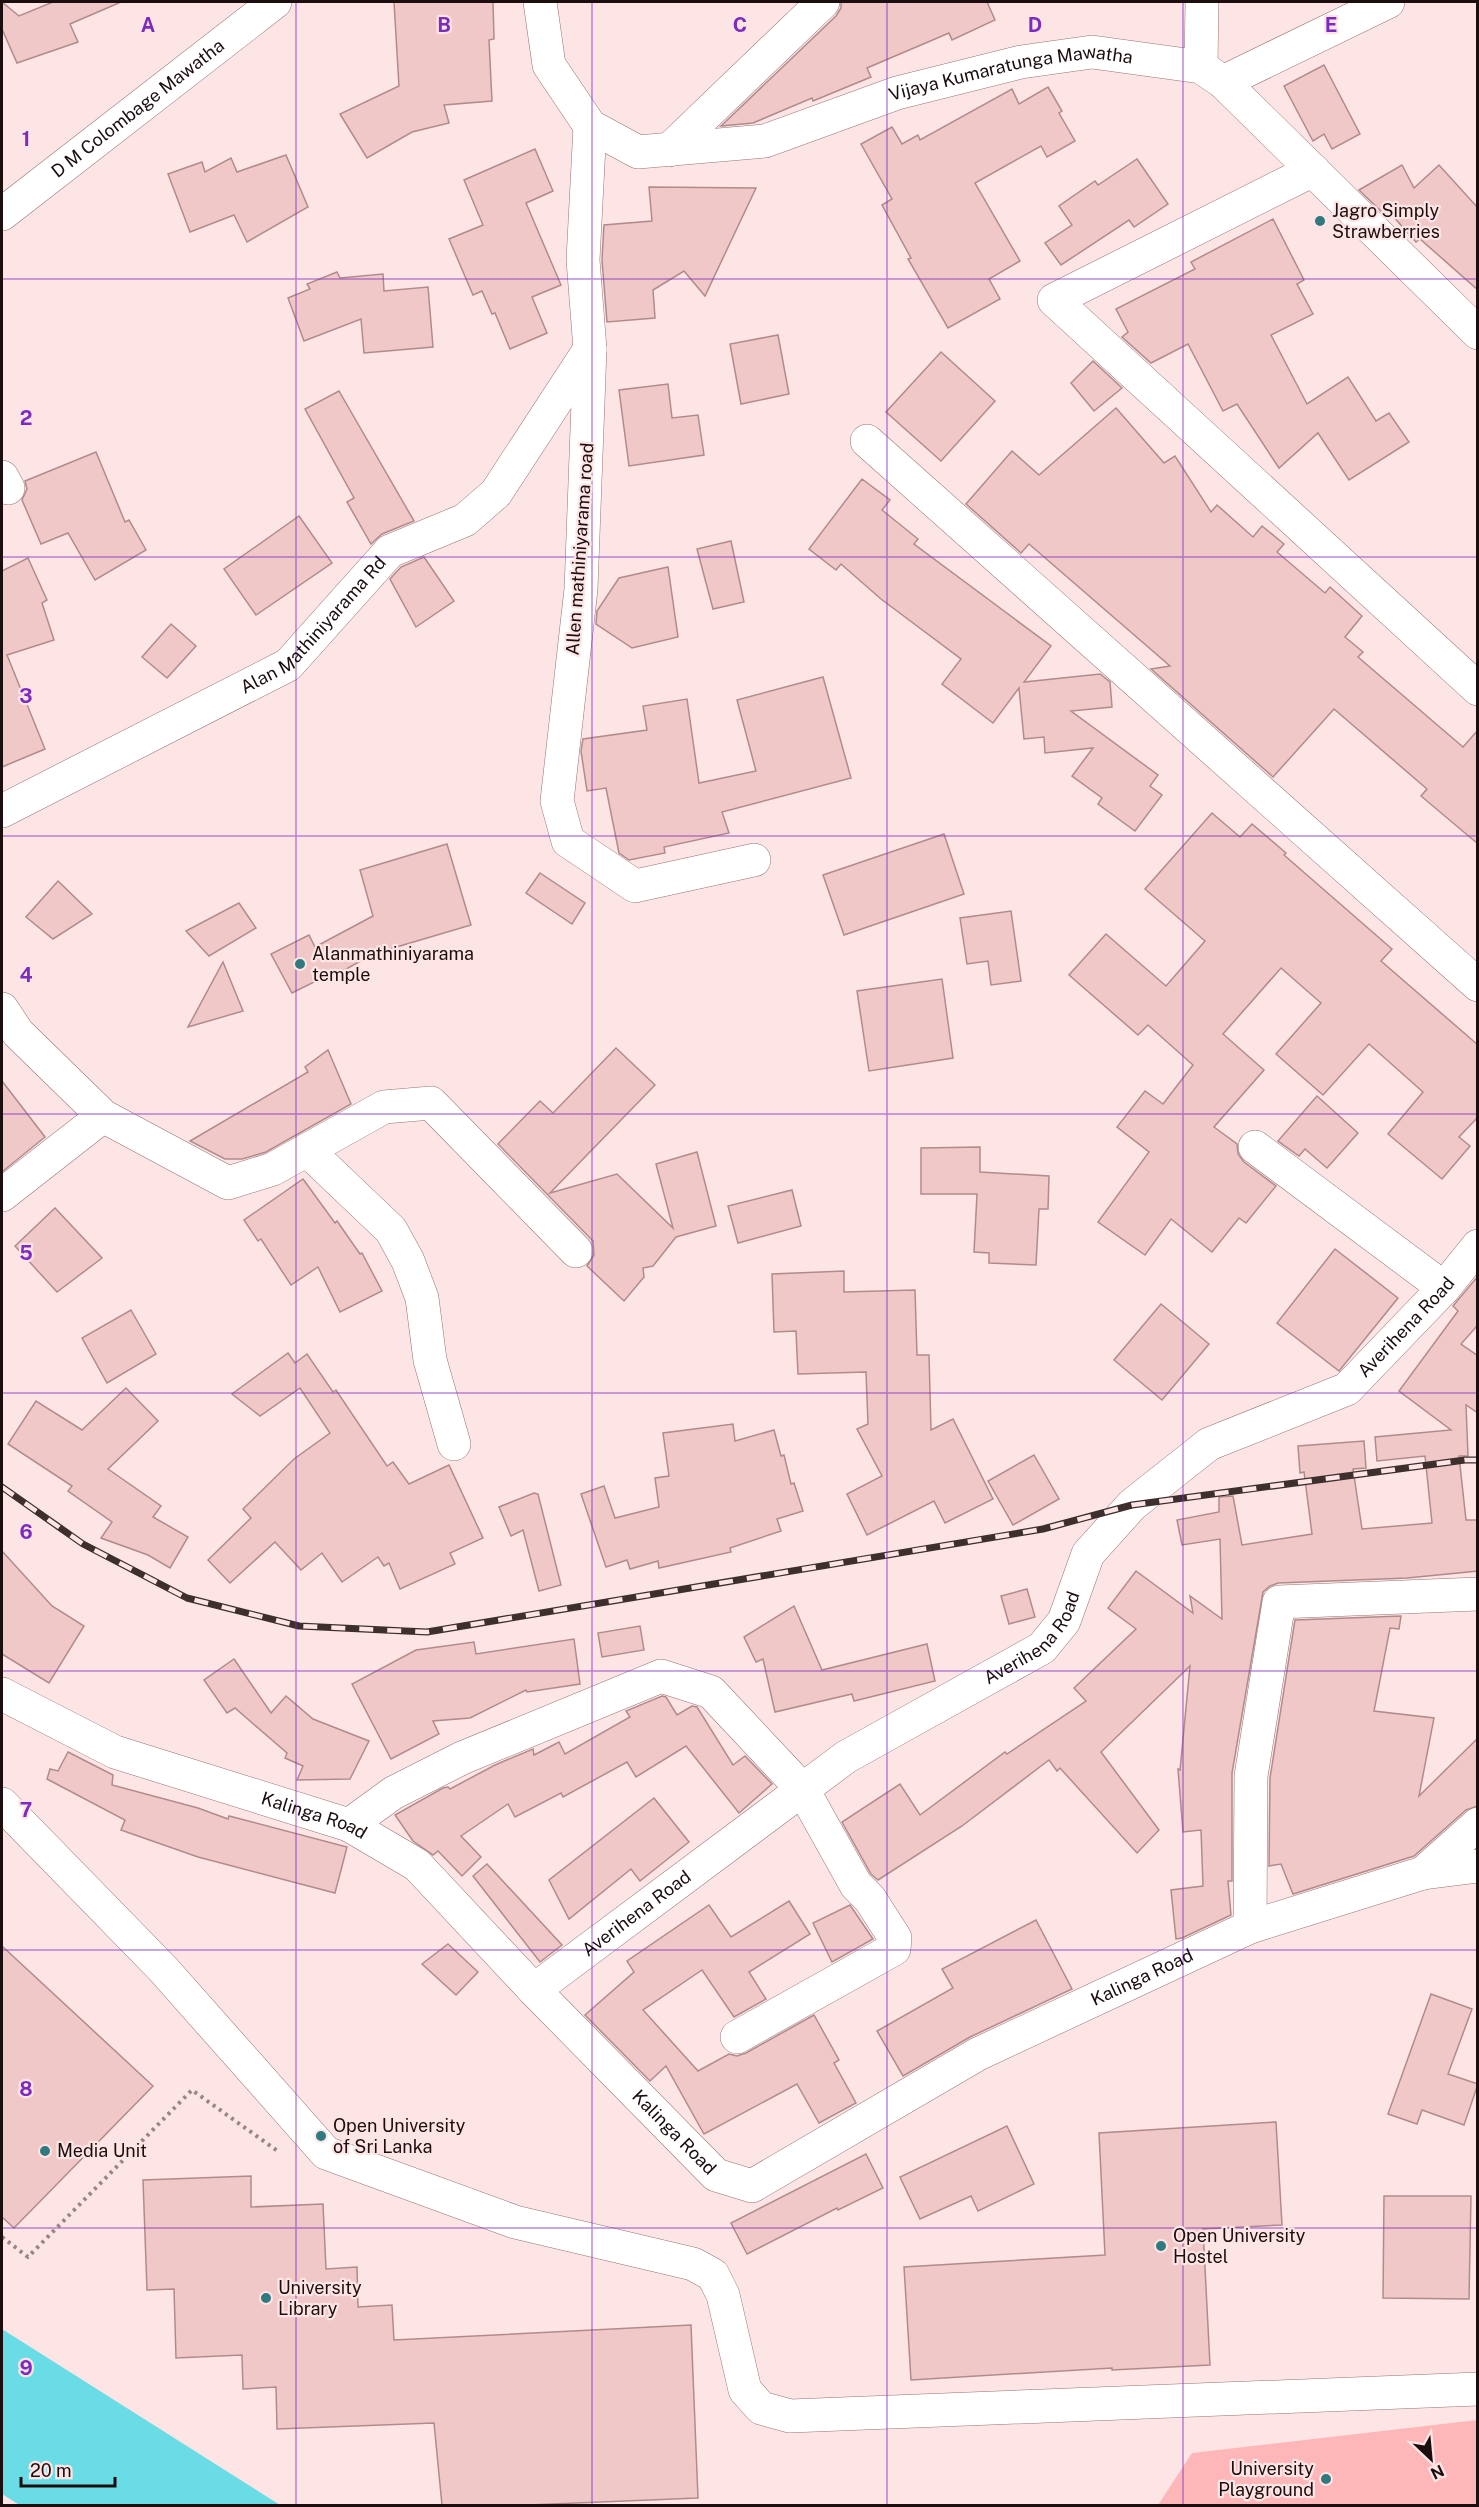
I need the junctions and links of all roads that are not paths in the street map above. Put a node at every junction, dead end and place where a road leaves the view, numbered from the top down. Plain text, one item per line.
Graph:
1 (275, 2) edge
2 (540, 2) edge
3 (823, 2) edge
4 (1202, 2) edge
5 (1388, 2) edge
6 (1212, 75) junction
7 (590, 126) junction
8 (669, 150) junction
9 (1312, 170) junction
10 (2, 214) edge
11 (1478, 333) edge
12 (590, 349) junction
13 (867, 441) dead end
14 (1478, 689) edge
15 (2, 811) edge
16 (754, 860) dead end
17 (1478, 985) edge
18 (2, 1009) edge
19 (103, 1116) junction
20 (1255, 1147) dead end
21 (307, 1150) junction
22 (2, 1196) edge
23 (1478, 1245) edge
24 (576, 1251) dead end
25 (1444, 1288) junction
26 (454, 1444) dead end
27 (1478, 1594) edge
28 (2, 1694) edge
29 (803, 1790) junction
30 (2, 1804) edge
31 (1478, 1824) edge
32 (349, 1825) junction
33 (1478, 1866) edge
34 (1423, 1873) junction
35 (1251, 1927) junction
36 (534, 1990) junction
37 (737, 2037) dead end
38 (1478, 2389) edge

1 - 10 street, D M Colombage Mawatha
2 - 7 street, Vijaya Kumaratunga Mawatha
3 - 8 street
4 - 6 street
5 - 6 street
6 - 8 street, Vijaya Kumaratunga Mawatha
6 - 9 street
7 - 8 street, Vijaya Kumaratunga Mawatha
7 - 12 street, Allen mathiniyarama road
9 - 11 street
9 - 14 street
12 - 15 street, Alan Mathiniyarama Rd
12 - 16 street, Allen mathiniyarama road
13 - 17 street
18 - 19 street
19 - 21 street
19 - 22 street
20 - 25 street
21 - 24 street
21 - 26 street
23 - 25 street, Averihena Road
25 - 29 street, Averihena Road
27 - 35 street
28 - 32 street, Kalinga Road
29 - 32 street
29 - 36 street, Averihena Road
29 - 37 street
30 - 38 street
31 - 34 street
32 - 36 street, Kalinga Road
33 - 34 street, Kalinga Road
34 - 35 street, Kalinga Road
35 - 36 street, Kalinga Road

